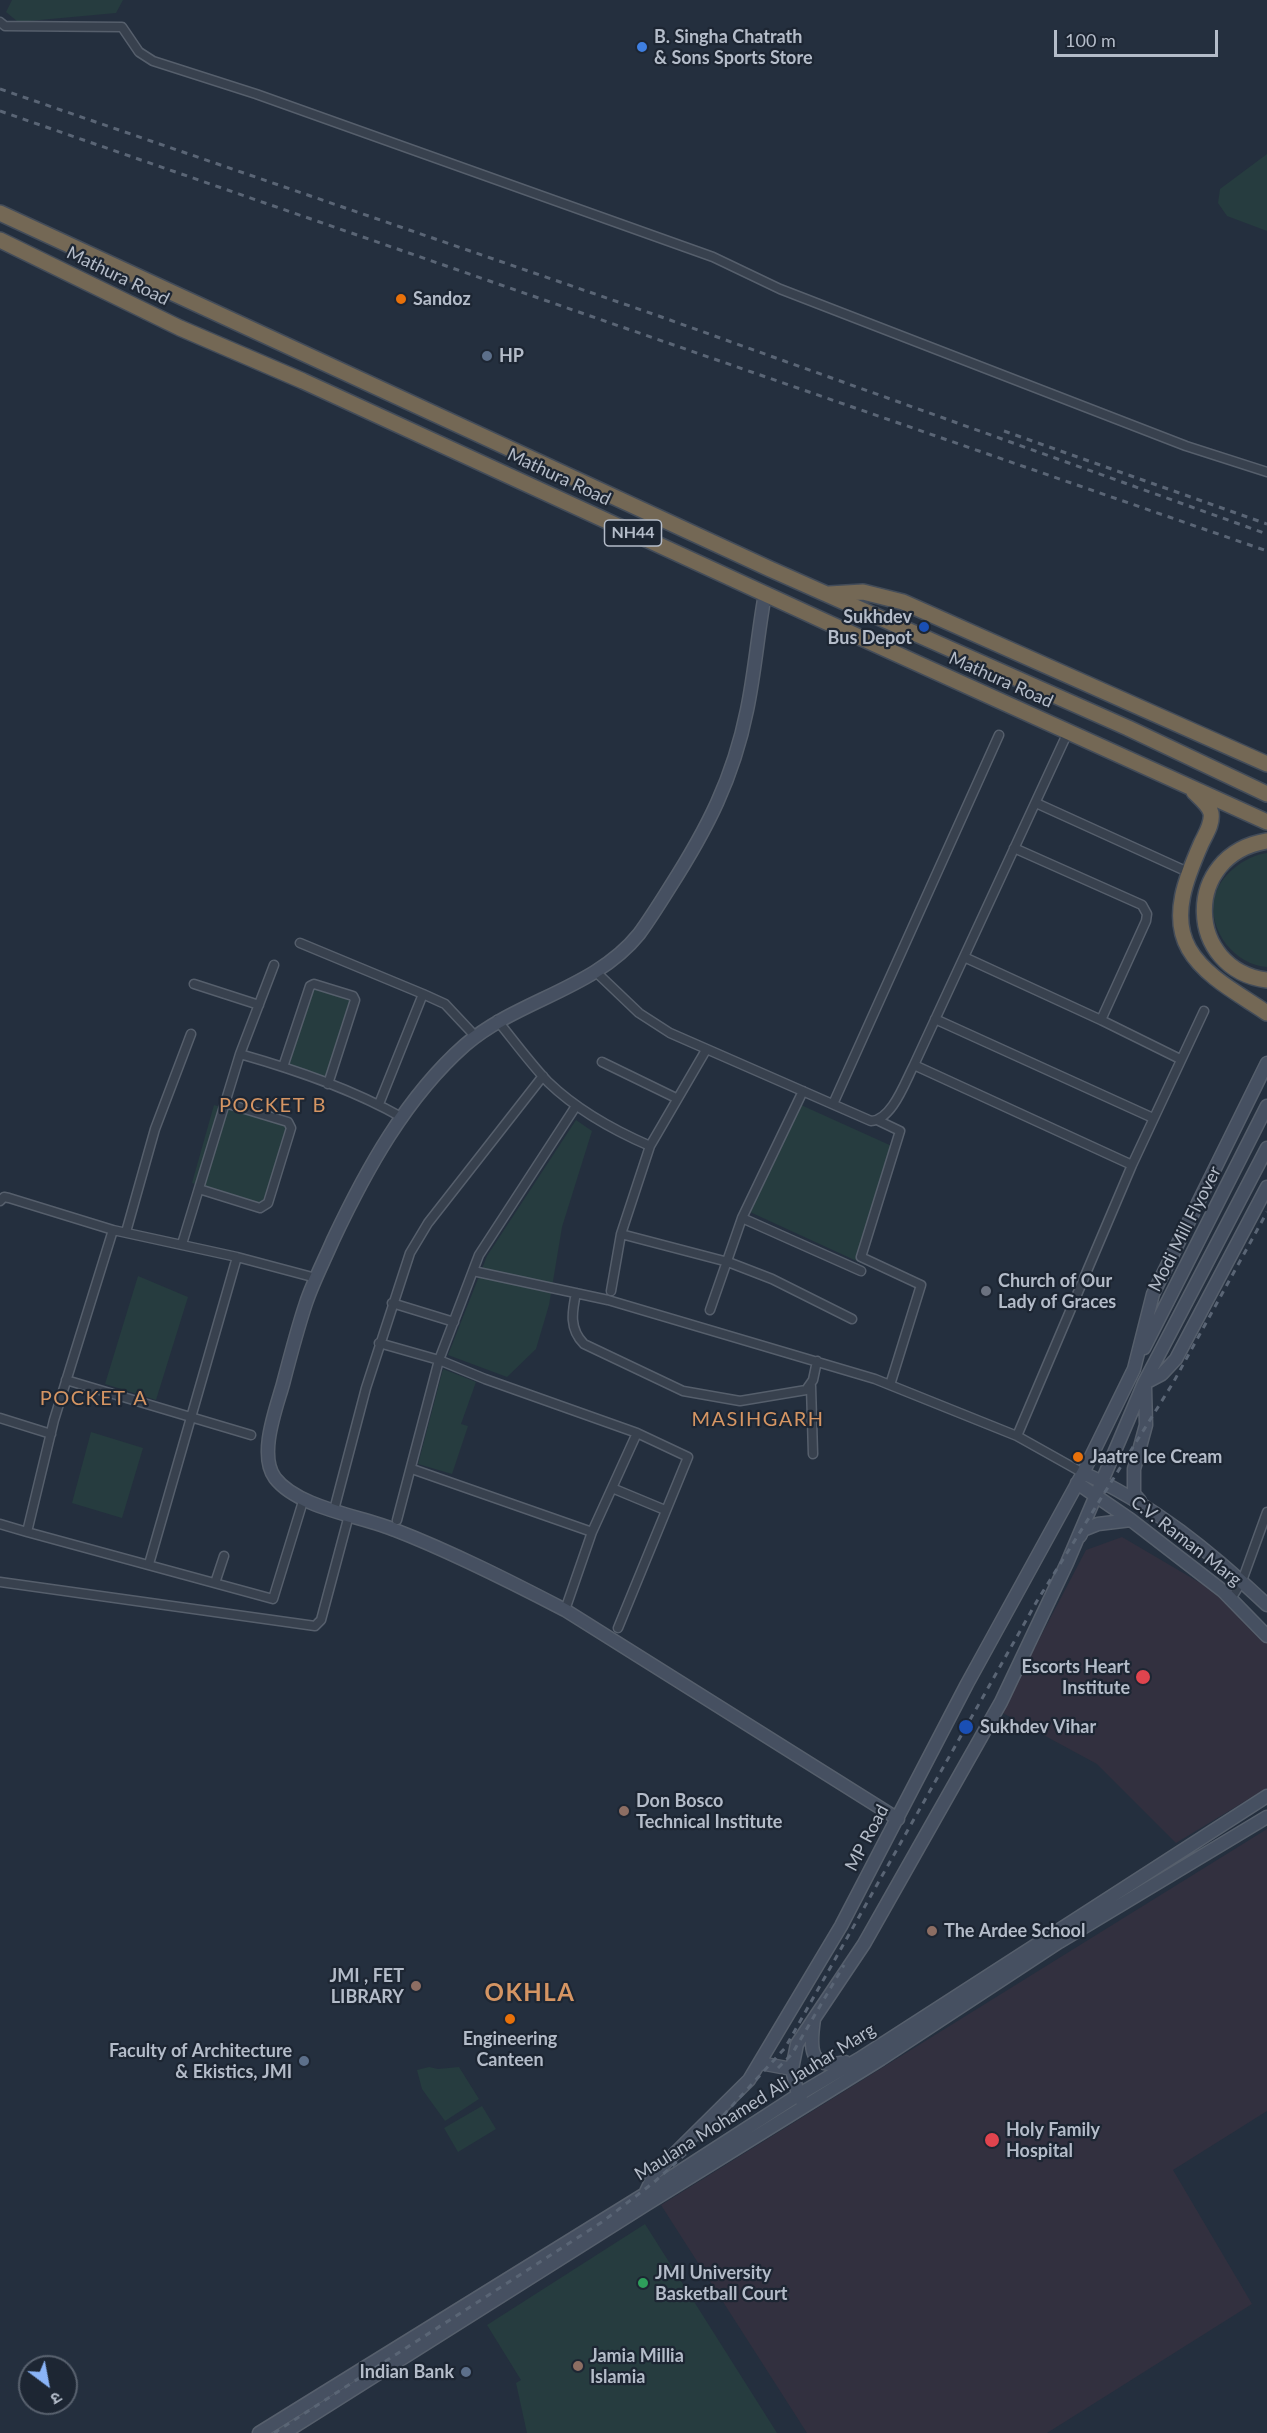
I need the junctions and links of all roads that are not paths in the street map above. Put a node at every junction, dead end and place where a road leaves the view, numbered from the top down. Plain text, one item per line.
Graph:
1 (0, 21) edge
2 (0, 213) edge
3 (0, 240) edge
4 (1267, 472) edge
5 (765, 594) junction
6 (824, 594) junction
7 (1068, 732) junction
8 (999, 735) dead end
9 (1267, 764) edge
10 (1190, 788) junction
11 (1267, 794) edge
12 (1036, 803) junction
13 (1267, 822) edge
14 (1260, 842) edge
15 (1014, 848) junction
16 (1190, 873) junction
17 (300, 943) dead end
18 (964, 957) junction
19 (274, 965) dead end
20 (596, 972) junction
21 (1267, 980) edge
22 (194, 984) dead end
23 (423, 994) junction
24 (259, 1005) junction
25 (1204, 1011) dead end
26 (1267, 1013) edge
27 (498, 1020) junction
28 (935, 1020) junction
29 (1101, 1020) junction
30 (191, 1034) dead end
31 (476, 1037) junction
32 (706, 1050) junction
33 (240, 1054) junction
34 (1180, 1059) junction
35 (602, 1062) dead end
36 (1267, 1062) edge
37 (914, 1065) junction
38 (283, 1067) junction
39 (543, 1076) junction
40 (328, 1084) junction
41 (802, 1090) junction
42 (676, 1098) junction
43 (225, 1103) junction
44 (379, 1104) junction
45 (833, 1104) junction
46 (576, 1106) junction
47 (1267, 1106) edge
48 (403, 1118) junction
49 (1153, 1118) junction
50 (877, 1120) junction
51 (650, 1146) junction
52 (1267, 1148) edge
53 (1132, 1165) junction
54 (1267, 1187) edge
55 (199, 1189) junction
56 (0, 1201) edge
57 (742, 1218) junction
58 (113, 1230) junction
59 (126, 1232) junction
60 (621, 1234) junction
61 (182, 1244) junction
62 (237, 1257) junction
63 (728, 1262) junction
64 (473, 1271) junction
65 (861, 1271) dead end
66 (316, 1278) junction
67 (611, 1291) dead end
68 (576, 1293) junction
69 (392, 1303) junction
70 (710, 1310) dead end
71 (852, 1318) dead end
72 (453, 1322) junction
73 (380, 1343) junction
74 (439, 1360) junction
75 (817, 1361) junction
76 (1134, 1369) junction
77 (66, 1380) junction
78 (1144, 1383) junction
79 (890, 1385) junction
80 (811, 1386) junction
81 (0, 1418) edge
82 (190, 1418) junction
83 (51, 1434) junction
84 (637, 1434) junction
85 (251, 1435) dead end
86 (1017, 1436) junction
87 (813, 1454) dead end
88 (412, 1469) junction
89 (1080, 1478) junction
90 (1102, 1481) junction
91 (612, 1488) junction
92 (1097, 1495) junction
93 (304, 1498) junction
94 (1143, 1504) junction
95 (334, 1510) junction
96 (665, 1510) junction
97 (1267, 1512) edge
98 (349, 1515) junction
99 (1131, 1520) junction
100 (397, 1521) dead end
101 (0, 1524) edge
102 (27, 1532) junction
103 (592, 1532) junction
104 (224, 1556) dead end
105 (1067, 1563) junction
106 (149, 1564) junction
107 (1242, 1581) junction
108 (0, 1582) edge
109 (215, 1583) junction
110 (1231, 1599) junction
111 (1267, 1605) edge
112 (565, 1610) junction
113 (618, 1628) dead end
114 (1267, 1636) edge
115 (1267, 1796) edge
116 (1267, 1817) edge
117 (898, 1819) junction
118 (815, 2015) junction
119 (859, 2059) junction
120 (760, 2063) junction
121 (792, 2069) junction
122 (798, 2095) junction
123 (806, 2106) junction
124 (647, 2198) junction
125 (266, 2431) edge
126 (285, 2433) edge

1 - 4 street
2 - 6 highway, Mathura Road / NH44
3 - 5 highway, Mathura Road / NH44
5 - 7 highway, Mathura Road / NH44
5 - 20 main road
6 - 9 highway
6 - 11 highway, Mathura Road / NH44
7 - 10 highway, Mathura Road / NH44
7 - 12 street
8 - 45 street
10 - 13 highway, Mathura Road / NH44
10 - 16 highway
12 - 15 street
12 - 16 street
14 - 21 highway
15 - 18 street
15 - 29 street
16 - 26 highway
17 - 23 street
18 - 28 street
18 - 29 street
19 - 24 street
20 - 27 main road
20 - 32 street
22 - 24 street
23 - 31 street
23 - 44 street
24 - 33 street
25 - 34 street
27 - 31 main road
27 - 39 street
28 - 37 street
28 - 49 street
29 - 34 street
30 - 59 street
31 - 48 main road
32 - 41 street
32 - 42 street
33 - 38 street
33 - 43 street
34 - 49 street
35 - 42 street
36 - 76 main road
37 - 50 street
37 - 53 street
38 - 40 street
38 - 40 street
39 - 46 street
39 - 69 street
40 - 44 street
41 - 45 street
41 - 57 street
42 - 51 street
43 - 55 street
43 - 55 street
44 - 48 street
45 - 50 street
46 - 51 street
46 - 64 street
47 - 76 main road, Modi Mill Flyover
48 - 66 main road
49 - 53 street
50 - 79 street
51 - 60 street
52 - 78 main road, Modi Mill Flyover
53 - 86 street
54 - 78 main road
55 - 61 street
56 - 58 street
57 - 63 street
57 - 65 street
58 - 59 street
58 - 77 street
59 - 61 street
60 - 63 street
60 - 67 street
61 - 62 street
62 - 66 street
62 - 82 street
63 - 70 street
63 - 71 street
64 - 68 street
64 - 72 street
66 - 93 main road
68 - 75 street
68 - 80 street
69 - 72 street
69 - 73 street
72 - 74 street
73 - 74 street
73 - 95 street
74 - 84 street
74 - 88 street
75 - 79 street
75 - 80 street
76 - 89 main road, MP Road
77 - 82 street
77 - 83 street
78 - 90 main road, Modi Mill Flyover
78 - 94 main road
79 - 86 street
80 - 87 street
81 - 83 street
82 - 85 street
82 - 106 street
83 - 102 street
84 - 91 street
84 - 96 street
86 - 89 street
88 - 100 street
88 - 103 street
89 - 90 main road, C.V. Raman Marg
89 - 92 main road, C.V. Raman Marg
89 - 117 main road, MP Road
90 - 92 main road, Modi Mill Flyover
90 - 94 main road, C.V. Raman Marg
91 - 96 street
91 - 103 street
92 - 99 main road, C.V. Raman Marg
92 - 105 main road
93 - 95 main road
93 - 109 street
94 - 107 main road, C.V. Raman Marg
95 - 98 main road
96 - 113 street
97 - 107 street
98 - 108 street
98 - 112 main road
99 - 105 main road
99 - 110 main road, C.V. Raman Marg
101 - 102 street
102 - 106 street
103 - 112 street
104 - 109 street
105 - 118 main road
106 - 109 street
107 - 110 street
107 - 111 main road, C.V. Raman Marg
110 - 114 main road, C.V. Raman Marg
112 - 117 main road
115 - 119 main road, Maulana Mohamed Ali Jauhar Marg
116 - 123 main road, Maulana Mohamed Ali Jauhar Marg
117 - 120 main road, MP Road
118 - 119 main road
118 - 121 main road
119 - 122 main road, Maulana Mohamed Ali Jauhar Marg
120 - 121 main road
120 - 124 main road, MP Road
121 - 122 main road
122 - 123 main road
122 - 124 main road, Maulana Mohamed Ali Jauhar Marg
123 - 124 main road, Maulana Mohamed Ali Jauhar Marg
124 - 125 main road, Maulana Mohamed Ali Jauhar Marg
124 - 126 main road, Maulana Mohamed Ali Jauhar Marg

